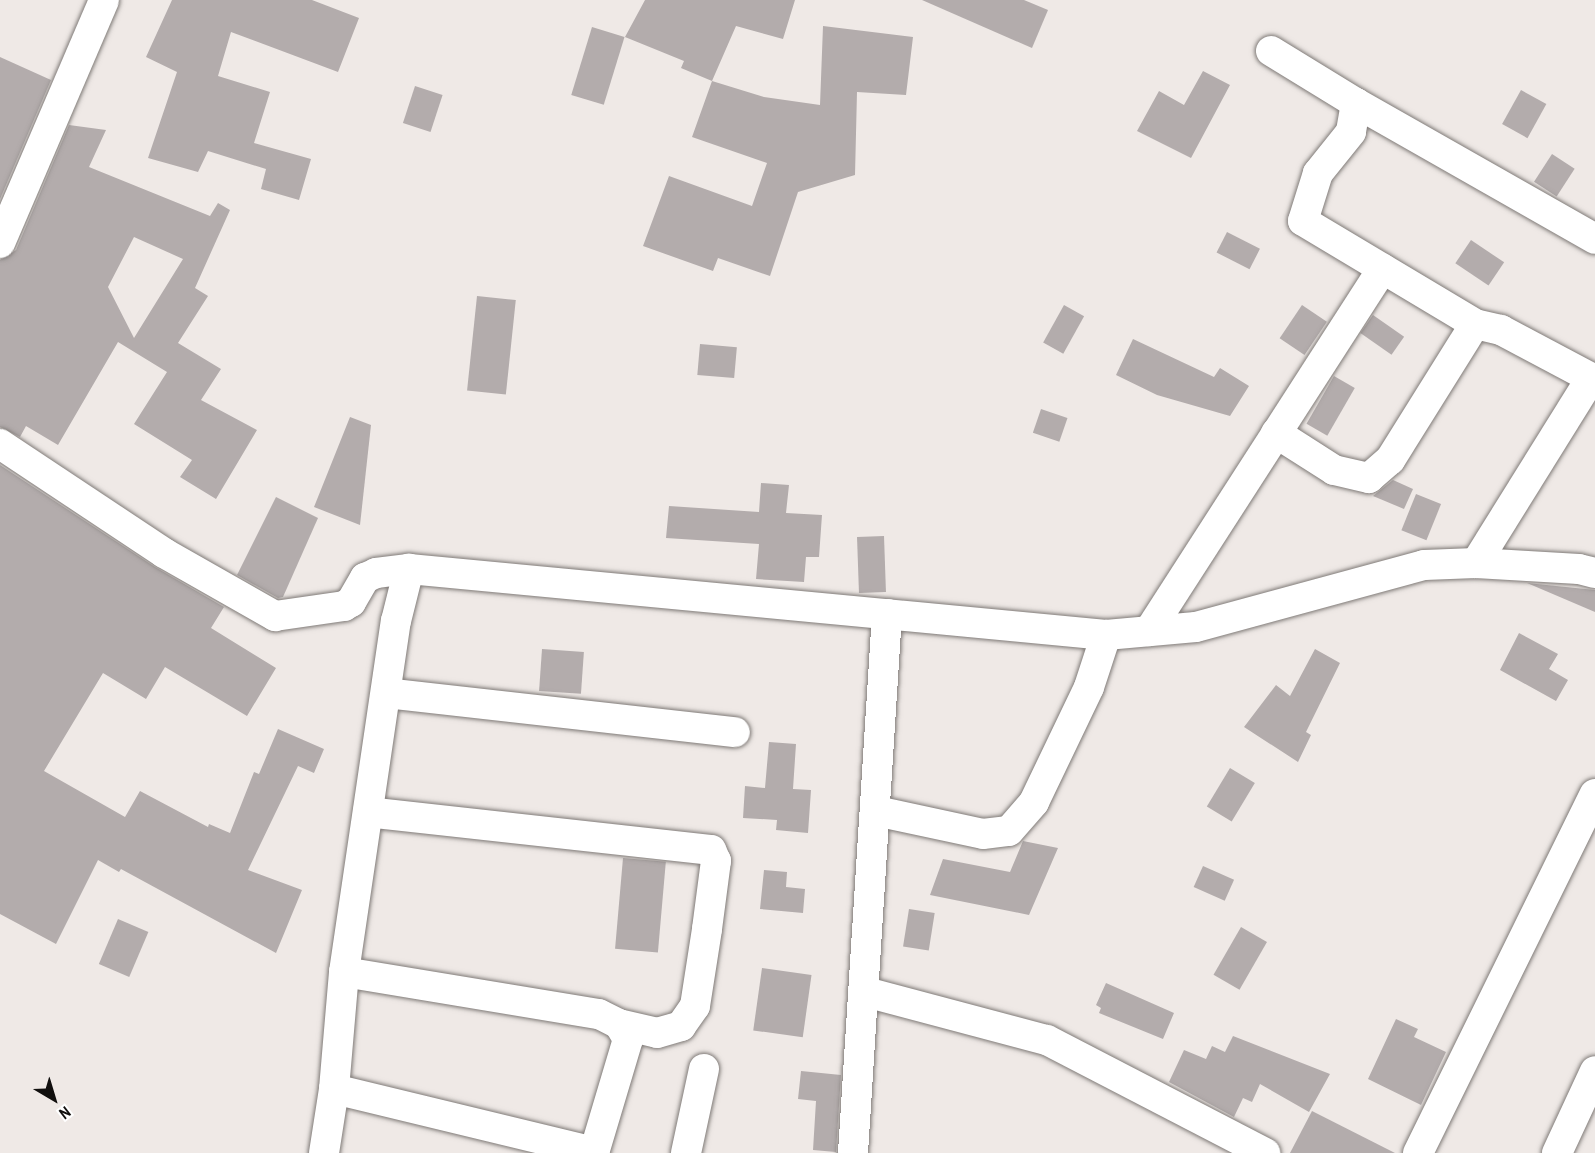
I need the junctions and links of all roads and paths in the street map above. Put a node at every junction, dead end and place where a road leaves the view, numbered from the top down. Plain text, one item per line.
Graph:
1 (104, 0) edge
2 (1271, 51) dead end
3 (1356, 103) junction
4 (1595, 238) edge
5 (0, 243) edge
6 (1382, 269) junction
7 (1475, 324) junction
8 (1593, 379) edge
9 (1276, 433) junction
10 (0, 444) edge
11 (1476, 563) junction
12 (409, 569) junction
13 (1595, 573) edge
14 (887, 614) junction
15 (1149, 631) junction
16 (1106, 635) junction
17 (386, 693) junction
18 (735, 732) dead end
19 (1592, 808) edge
20 (876, 811) junction
21 (368, 812) junction
22 (344, 972) junction
23 (866, 992) junction
24 (619, 1024) junction
25 (704, 1069) dead end
26 (1595, 1071) edge
27 (334, 1089) junction
28 (324, 1153) edge
29 (594, 1153) edge
30 (686, 1153) edge
31 (853, 1153) edge
32 (1265, 1153) edge
33 (1418, 1153) edge
34 (1557, 1153) edge

1 - 5 street
2 - 3 street
3 - 4 street
3 - 6 street
6 - 7 street
6 - 9 street
7 - 8 street
7 - 9 street
8 - 11 street
9 - 15 street
10 - 12 street
11 - 13 street
11 - 15 street
12 - 14 street
12 - 17 street
14 - 16 street
14 - 20 street
15 - 16 street
16 - 20 street
17 - 18 street
17 - 21 street
19 - 33 street
20 - 23 street
21 - 22 street
21 - 24 street
22 - 24 street
22 - 27 street
23 - 31 street
23 - 32 street
24 - 29 street
25 - 30 street
26 - 34 street
27 - 28 street
27 - 29 street

